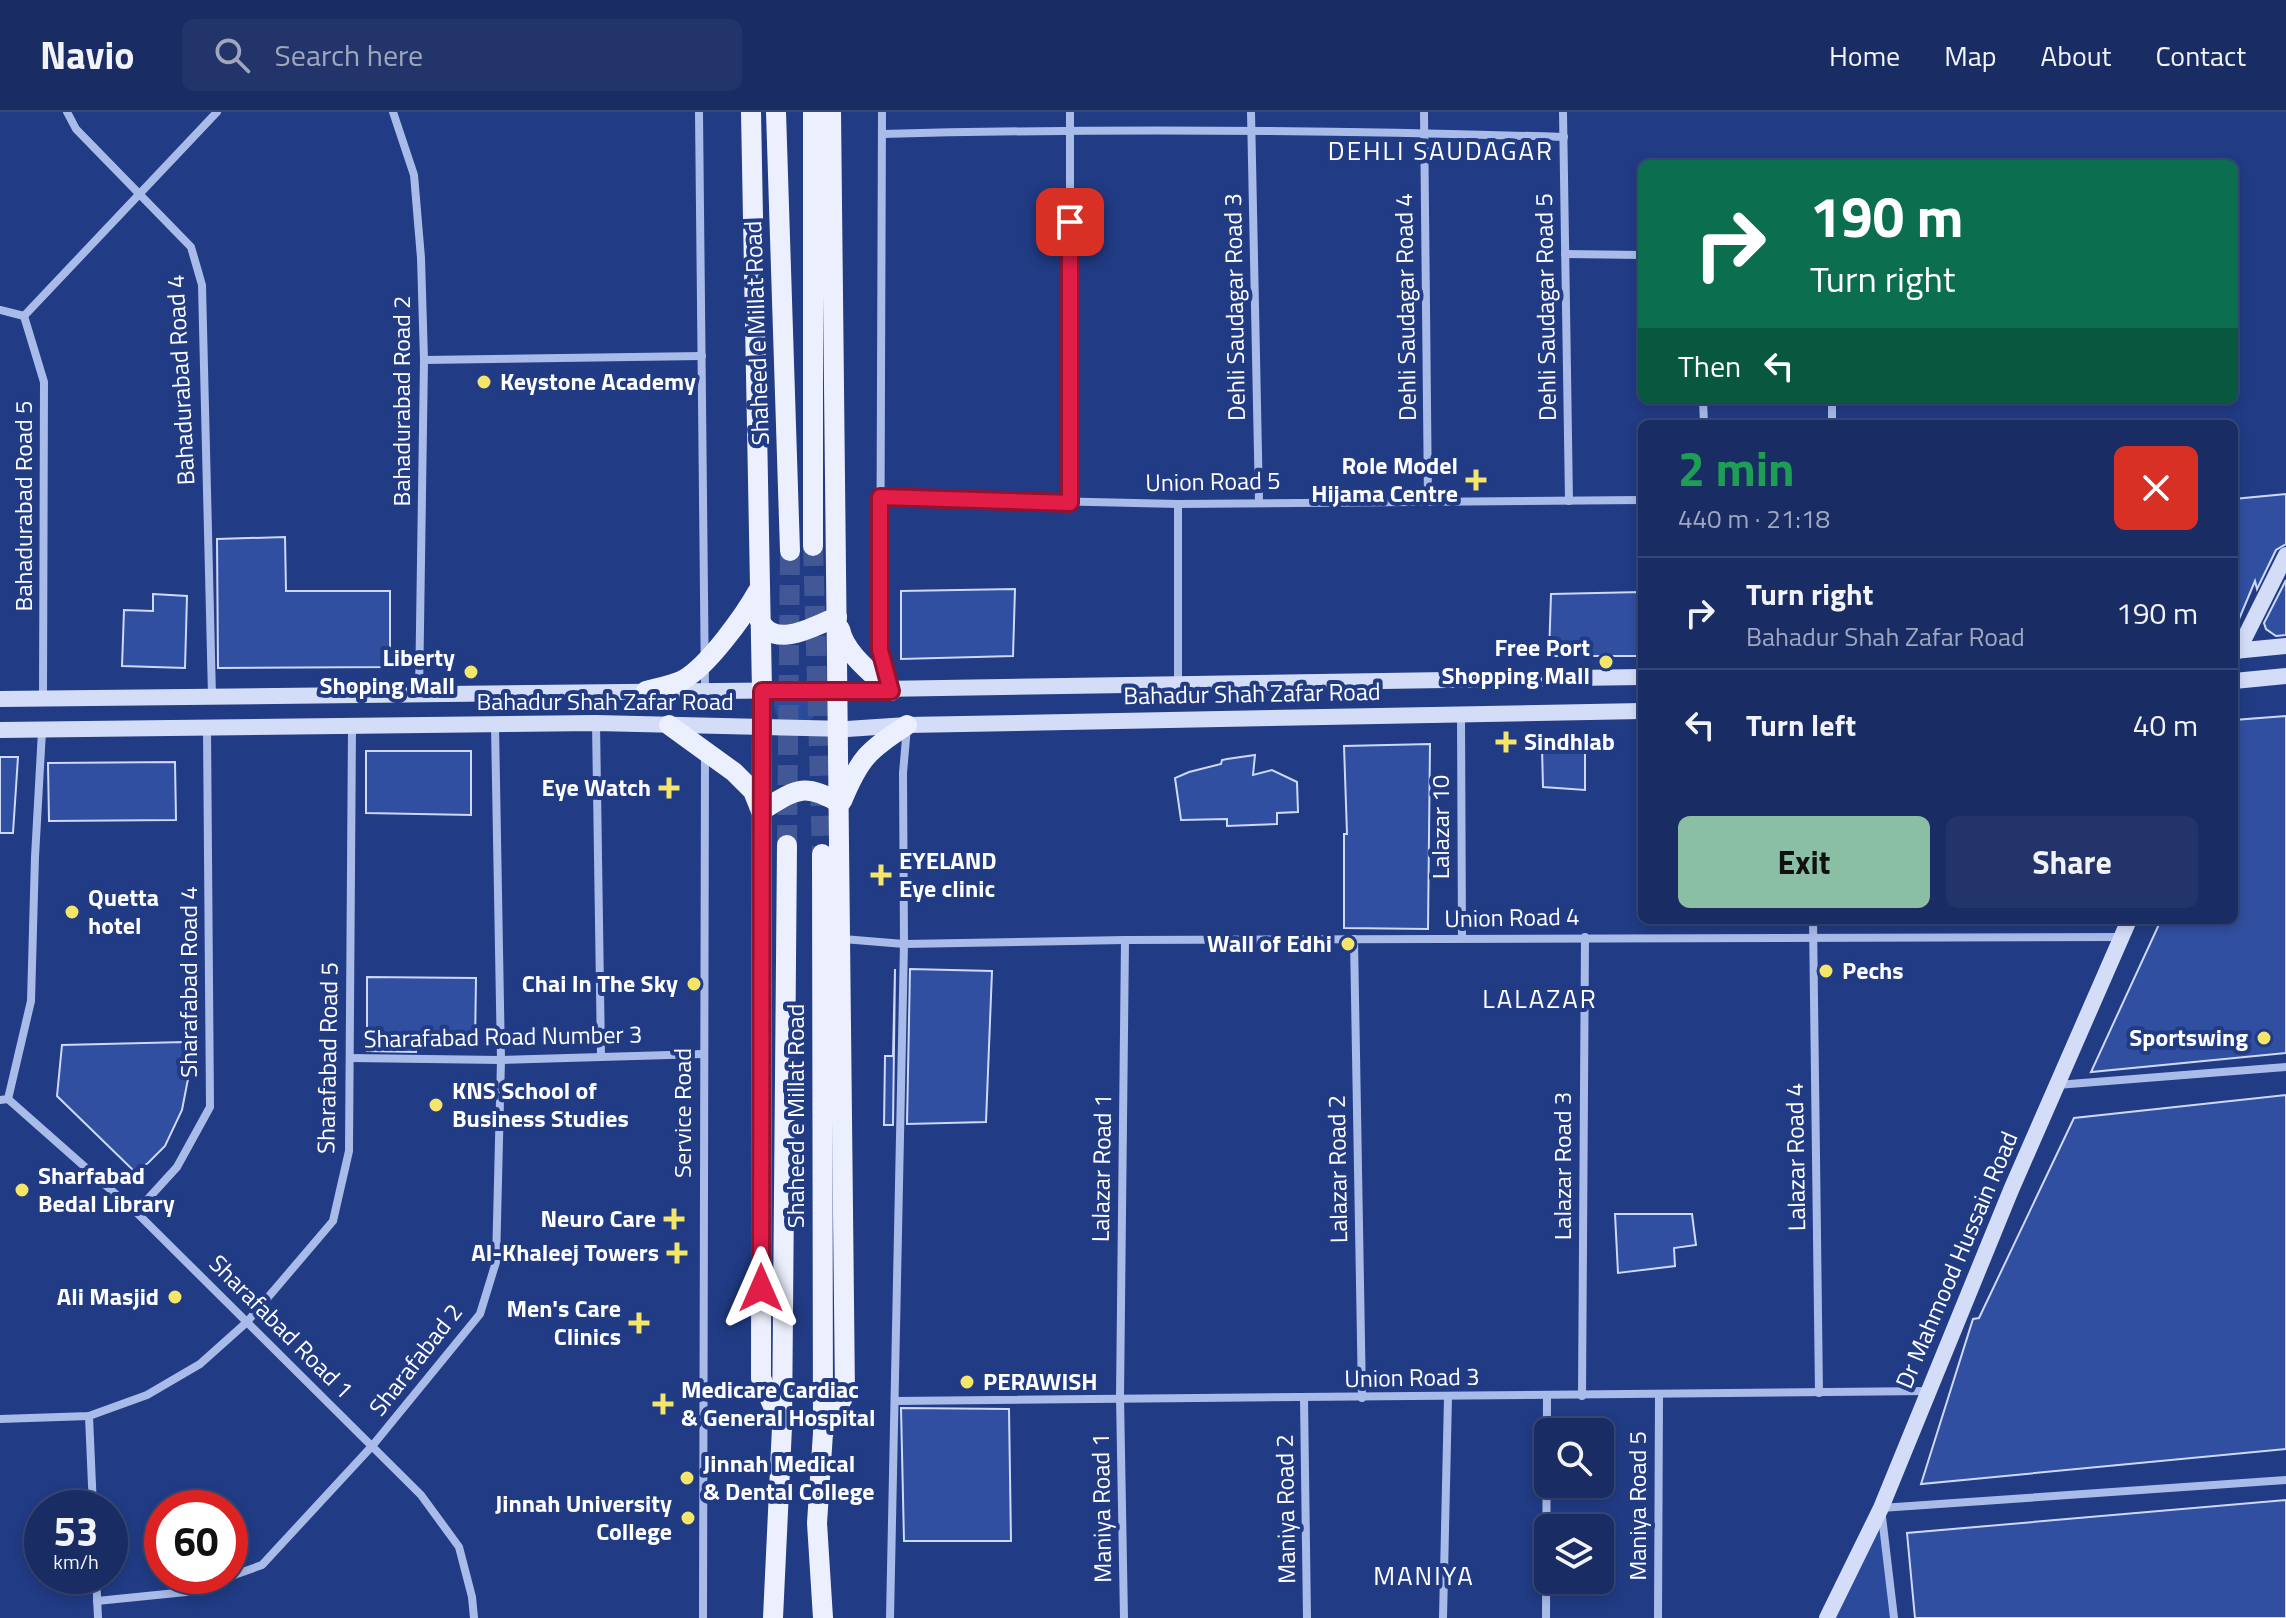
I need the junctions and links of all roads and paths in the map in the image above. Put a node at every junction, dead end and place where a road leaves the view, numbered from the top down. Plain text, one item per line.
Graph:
1 (67, 112) edge
2 (217, 112) edge
3 (393, 112) edge
4 (699, 112) edge
5 (751, 112) edge
6 (776, 112) edge
7 (813, 112) edge
8 (831, 112) edge
9 (882, 112) edge
10 (1070, 112) edge
11 (1251, 112) edge
12 (1424, 112) edge
13 (1563, 112) edge
14 (1070, 129) junction
15 (1251, 132) junction
16 (1424, 133) junction
17 (882, 134) junction
18 (1564, 137) junction
19 (140, 194) junction
20 (1565, 254) junction
21 (1638, 255) edge
22 (0, 310) edge
23 (24, 316) junction
24 (702, 356) junction
25 (424, 360) junction
26 (880, 497) junction
27 (1638, 500) edge
28 (1428, 501) junction
29 (1569, 501) junction
30 (1259, 502) junction
31 (1070, 503) junction
32 (1178, 504) junction
33 (813, 546) tunnel mouth
34 (790, 551) tunnel mouth
35 (2286, 555) edge
36 (759, 587) junction
37 (837, 611) junction
38 (759, 619) junction
39 (2286, 646) edge
40 (2238, 647) edge
41 (2238, 651) edge
42 (705, 660) junction
43 (2286, 676) edge
44 (1638, 677) edge
45 (2238, 681) edge
46 (1178, 685) junction
47 (705, 690) junction
48 (646, 691) junction
49 (762, 691) junction
50 (837, 691) junction
51 (891, 691) junction
52 (419, 694) junction
53 (212, 696) junction
54 (0, 699) edge
55 (43, 699) junction
56 (1638, 711) edge
57 (1461, 715) junction
58 (596, 723) junction
59 (669, 725) junction
60 (907, 725) junction
61 (495, 726) junction
62 (762, 726) junction
63 (352, 727) junction
64 (207, 728) junction
65 (838, 728) junction
66 (0, 730) edge
67 (42, 731) junction
68 (705, 752) junction
69 (839, 806) junction
70 (761, 811) junction
71 (787, 845) tunnel mouth
72 (822, 854) tunnel mouth
73 (1813, 924) edge
74 (2127, 924) edge
75 (1585, 937) junction
76 (2121, 937) junction
77 (1813, 938) junction
78 (840, 939) junction
79 (1354, 939) junction
80 (1462, 939) junction
81 (1125, 940) junction
82 (904, 944) junction
83 (703, 1054) junction
84 (601, 1055) junction
85 (350, 1058) junction
86 (501, 1060) junction
87 (2286, 1067) edge
88 (2057, 1085) junction
89 (4, 1099) edge
90 (136, 1212) junction
91 (247, 1322) junction
92 (1929, 1391) junction
93 (1819, 1393) junction
94 (1659, 1394) junction
95 (1547, 1396) junction
96 (1582, 1396) junction
97 (1120, 1397) junction
98 (1448, 1397) junction
99 (1362, 1398) junction
100 (1304, 1399) junction
101 (895, 1401) junction
102 (89, 1416) junction
103 (0, 1419) edge
104 (782, 1427) junction
105 (823, 1433) junction
106 (373, 1445) junction
107 (2286, 1480) edge
108 (92, 1490) edge
109 (1881, 1508) junction
110 (97, 1594) edge
111 (97, 1601) junction
112 (98, 1618) edge
113 (474, 1618) edge
114 (703, 1618) edge
115 (773, 1618) edge
116 (823, 1618) edge
117 (890, 1618) edge
118 (1124, 1618) edge
119 (1307, 1618) edge
120 (1443, 1618) edge
121 (1546, 1618) edge
122 (1658, 1618) edge
123 (1827, 1618) edge
124 (1894, 1618) edge

1 - 19 street, Bahadurabad Road 4
2 - 19 street
3 - 25 street, Bahadurabad Road 2
4 - 24 street
5 - 36 main road
6 - 34 main road, Shaheed e Millat Road
7 - 33 main road
8 - 37 main road
9 - 17 street
10 - 14 street
11 - 15 street, Dehli Saudagar Road 3
12 - 16 street, Dehli Saudagar Road 4
13 - 18 street, Dehli Saudagar Road 5
14 - 15 street
14 - 17 street
14 - 31 street
15 - 16 street
15 - 30 street, Dehli Saudagar Road 3
16 - 18 street
16 - 28 street, Dehli Saudagar Road 4
17 - 26 street
18 - 20 street, Dehli Saudagar Road 5
19 - 23 street
19 - 53 street, Bahadurabad Road 4
20 - 21 street
20 - 29 street, Dehli Saudagar Road 5
22 - 23 street
23 - 55 street, Bahadurabad Road 5
24 - 25 street
24 - 42 street
25 - 52 street, Bahadurabad Road 2
26 - 31 street, Union Road 5
26 - 51 street
27 - 29 street, Union Road 5
28 - 29 street, Union Road 5
28 - 30 street, Union Road 5
30 - 32 street, Union Road 5
31 - 32 street, Union Road 5
32 - 46 street
35 - 40 street
36 - 38 main road
36 - 42 main road
37 - 38 main road
37 - 50 main road
37 - 51 main road
38 - 49 main road
39 - 41 street
42 - 47 street
42 - 48 main road
43 - 45 street
44 - 46 street, Bahadur Shah Zafar Road
46 - 51 street, Bahadur Shah Zafar Road
47 - 48 street, Bahadur Shah Zafar Road
47 - 49 street, Bahadur Shah Zafar Road
48 - 52 street, Bahadur Shah Zafar Road
49 - 50 street, Bahadur Shah Zafar Road
49 - 62 main road
50 - 51 street, Bahadur Shah Zafar Road
50 - 65 main road
52 - 53 street, Bahadur Shah Zafar Road
53 - 55 street, Bahadur Shah Zafar Road
54 - 55 street, Bahadur Shah Zafar Road
56 - 57 street, Bahadur Shah Zafar Road
57 - 60 street, Bahadur Shah Zafar Road
57 - 80 street, Lalazar 10
58 - 59 street, Bahadur Shah Zafar Road
58 - 61 street, Bahadur Shah Zafar Road
58 - 84 street
59 - 62 street, Bahadur Shah Zafar Road
59 - 68 main road
60 - 65 street, Bahadur Shah Zafar Road
60 - 69 main road
60 - 82 street
61 - 63 street, Bahadur Shah Zafar Road
61 - 86 street, Sharafabad 2
62 - 65 street, Bahadur Shah Zafar Road
62 - 70 main road
63 - 64 street, Bahadur Shah Zafar Road
63 - 85 street, Sharafabad Road 5
64 - 67 street, Bahadur Shah Zafar Road
64 - 90 street, Sharafabad Road 4
65 - 69 main road
66 - 67 street, Bahadur Shah Zafar Road
67 - 89 street
68 - 70 main road
68 - 83 street, Service Road
69 - 70 main road
69 - 78 main road
70 - 104 main road
71 - 104 main road, Shaheed e Millat Road
72 - 105 main road, Shaheed e Millat Road
73 - 77 street, Lalazar Road 4
74 - 76 street, Dr Mahmood Hussain Road
75 - 77 street, Union Road 4
75 - 80 street, Union Road 4
75 - 96 street, Lalazar Road 3
76 - 77 street, Union Road 4
76 - 88 street, Dr Mahmood Hussain Road
77 - 93 street, Lalazar Road 4
78 - 82 street, Union Road 4
78 - 105 main road
79 - 80 street, Union Road 4
79 - 81 street, Union Road 4
79 - 99 street, Lalazar Road 2
81 - 82 street, Union Road 4
81 - 97 street, Lalazar Road 1
82 - 101 street
83 - 84 street, Sharafabad Road Number 3
83 - 114 street, Service Road
84 - 86 street, Sharafabad Road Number 3
85 - 86 street, Sharafabad Road Number 3
85 - 91 street, Sharafabad Road 5
86 - 106 street, Sharafabad 2
87 - 88 street
88 - 92 street, Dr Mahmood Hussain Road
89 - 90 street, Sharafabad Road 1
90 - 91 street, Sharafabad Road 1
91 - 102 street, Sharafabad Road 5
91 - 106 street, Sharafabad Road 1
92 - 93 street, Union Road 3
92 - 109 street, Dr Mahmood Hussain Road
93 - 94 street, Union Road 3
94 - 96 street, Union Road 3
94 - 122 street, Maniya Road 5
95 - 96 street, Union Road 3
95 - 98 street, Union Road 3
95 - 121 street
97 - 100 street, Union Road 3
97 - 101 street, Union Road 3
97 - 118 street, Maniya Road 1
98 - 99 street, Union Road 3
98 - 120 street
99 - 100 street, Union Road 3
100 - 119 street, Maniya Road 2
101 - 117 street
102 - 103 street, Sharafabad Road 5
102 - 108 street
104 - 115 main road, Shaheed e Millat Road
105 - 116 main road, Shaheed e Millat Road
106 - 111 street, Sharafabad 2
106 - 113 street, Sharafabad Road 1
107 - 109 street
109 - 123 street, Dr Mahmood Hussain Road
109 - 124 street
110 - 111 street
111 - 112 street

